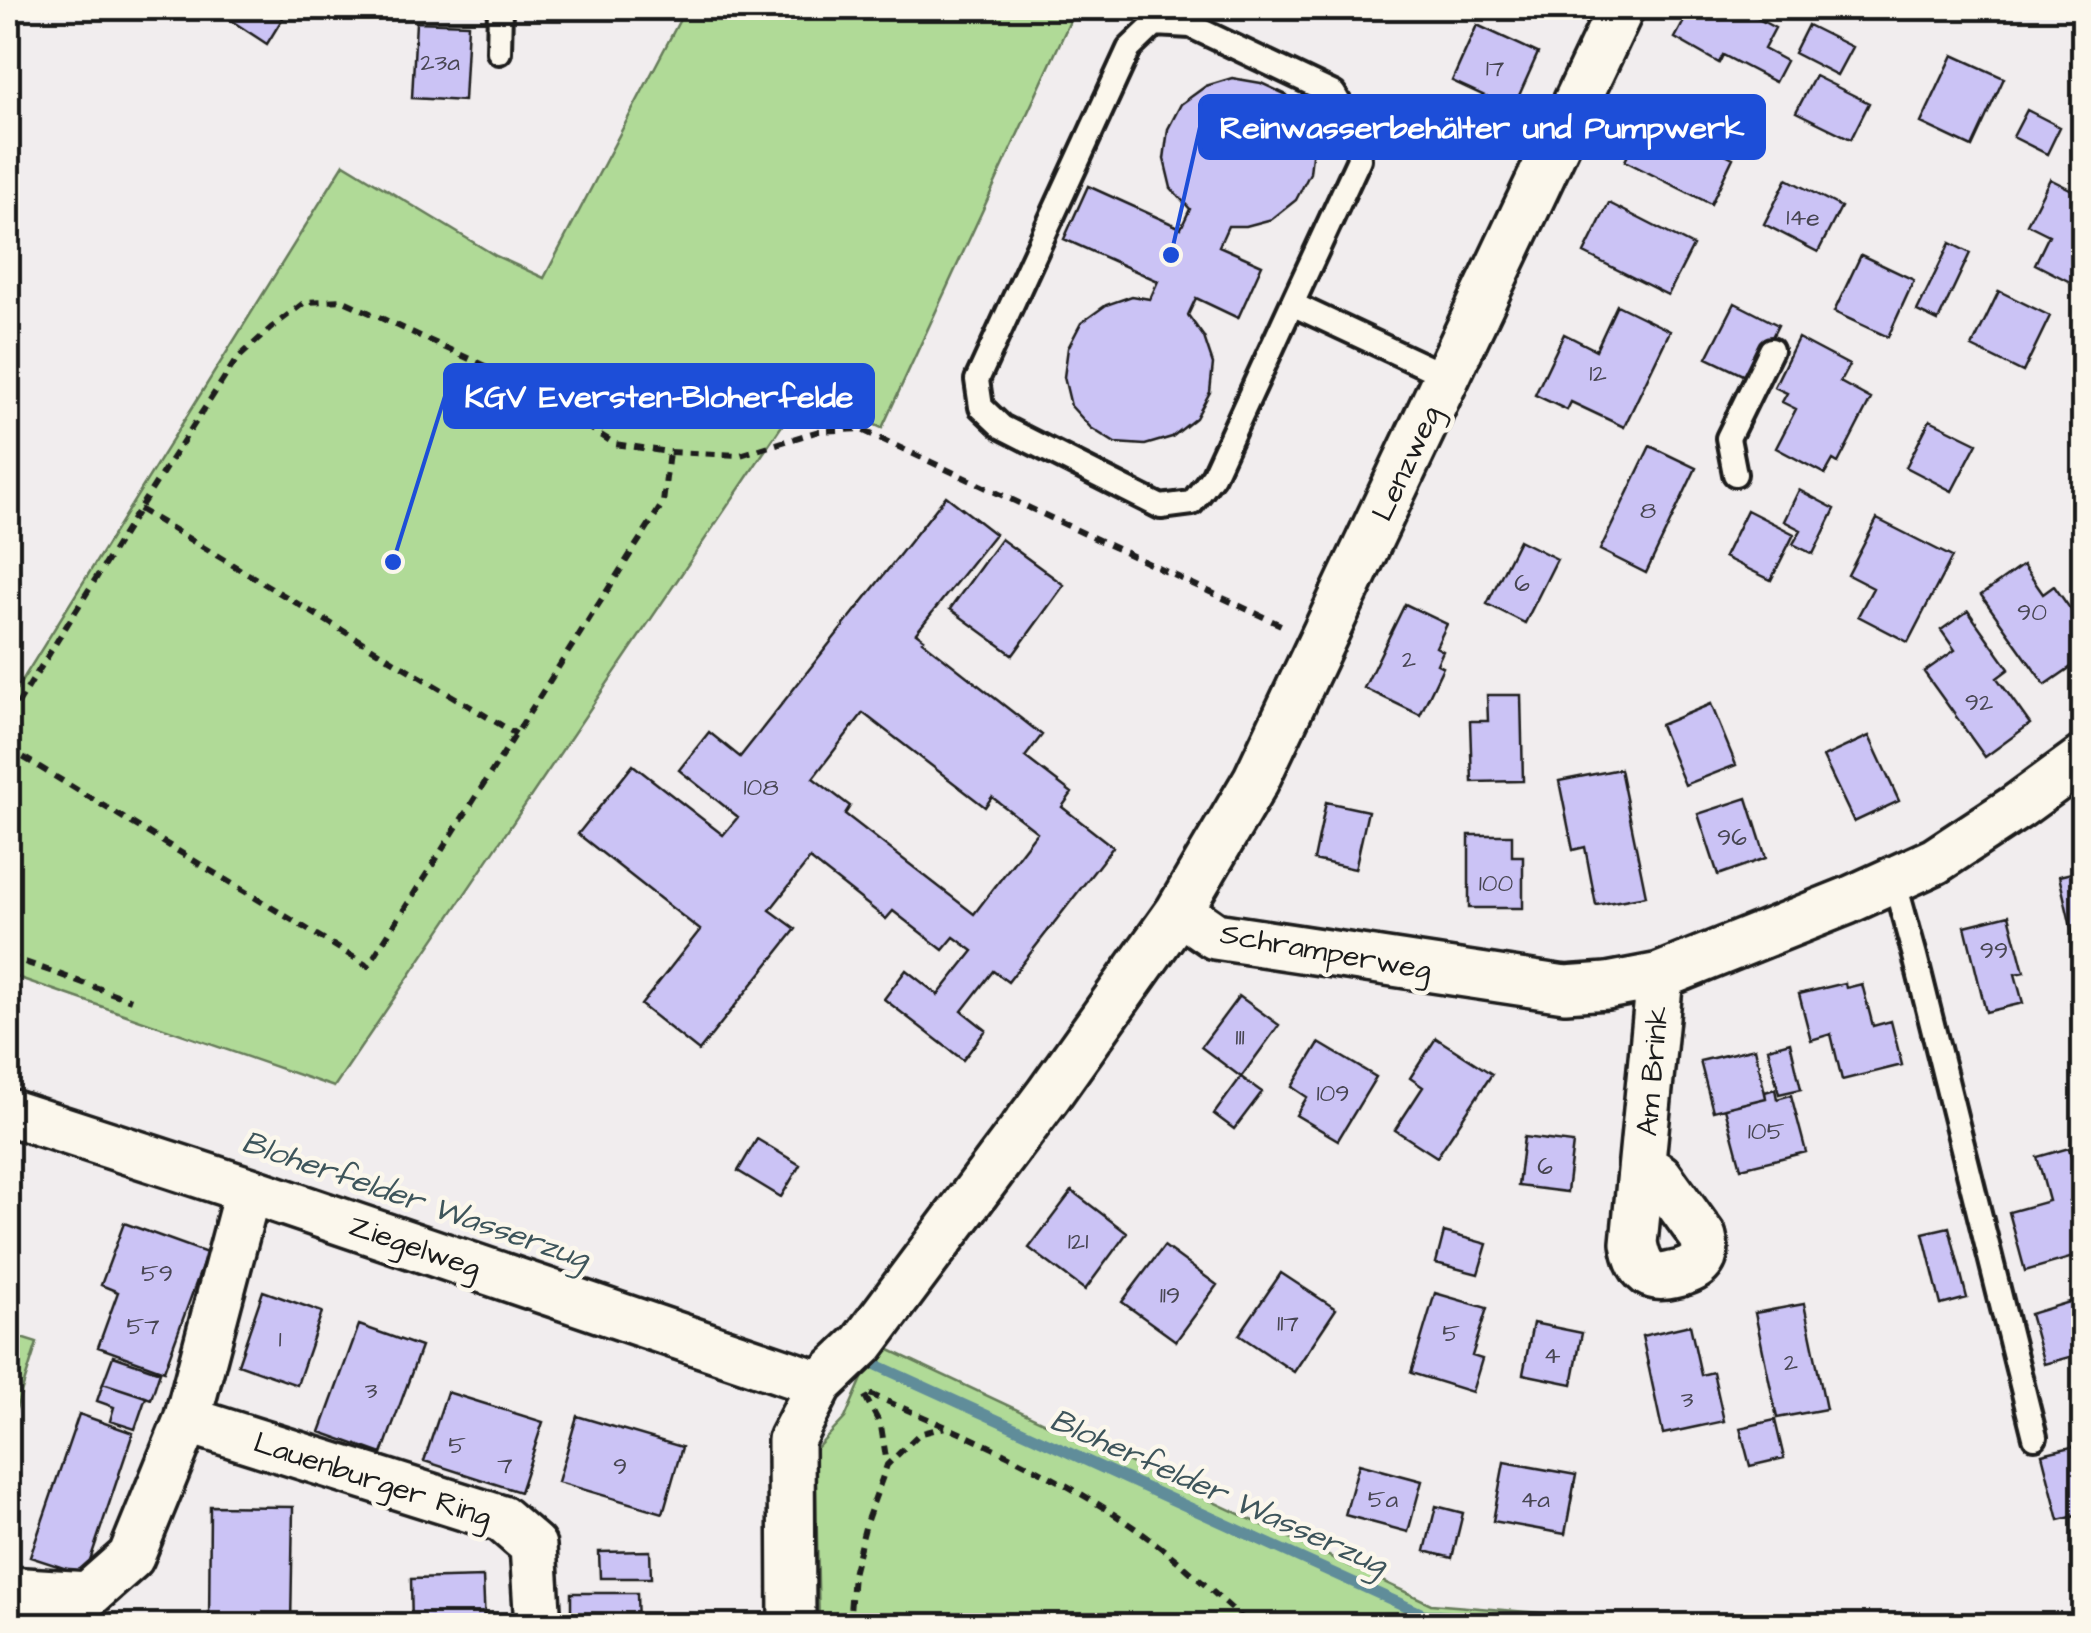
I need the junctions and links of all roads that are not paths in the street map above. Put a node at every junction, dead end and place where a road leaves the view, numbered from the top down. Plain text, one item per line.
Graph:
1 (500, 8) edge
2 (1621, 8) edge
3 (499, 52) dead end
4 (1292, 304) junction
5 (1771, 350) dead end
6 (1446, 376) junction
7 (1735, 474) dead end
8 (2084, 758) edge
9 (1894, 880) junction
10 (1178, 911) junction
11 (1660, 976) junction
12 (8, 1112) edge
13 (1643, 1166) dead end
14 (248, 1190) junction
15 (820, 1384) junction
16 (187, 1420) junction
17 (2036, 1437) dead end
18 (8, 1590) edge
19 (538, 1626) edge
20 (792, 1626) edge

1 - 3 lane
2 - 6 street, Lenzweg
4 - 4 lane
4 - 6 lane
5 - 7 lane
6 - 10 street, Lenzweg
8 - 9 street, Schramperweg
9 - 11 street, Schramperweg
9 - 17 lane
10 - 11 street, Schramperweg
10 - 15 street
11 - 13 street, Am Brink
12 - 14 street, Ziegelweg
14 - 15 street, Ziegelweg
14 - 16 street
15 - 20 street
16 - 18 street
16 - 19 street, Lauenburger Ring

